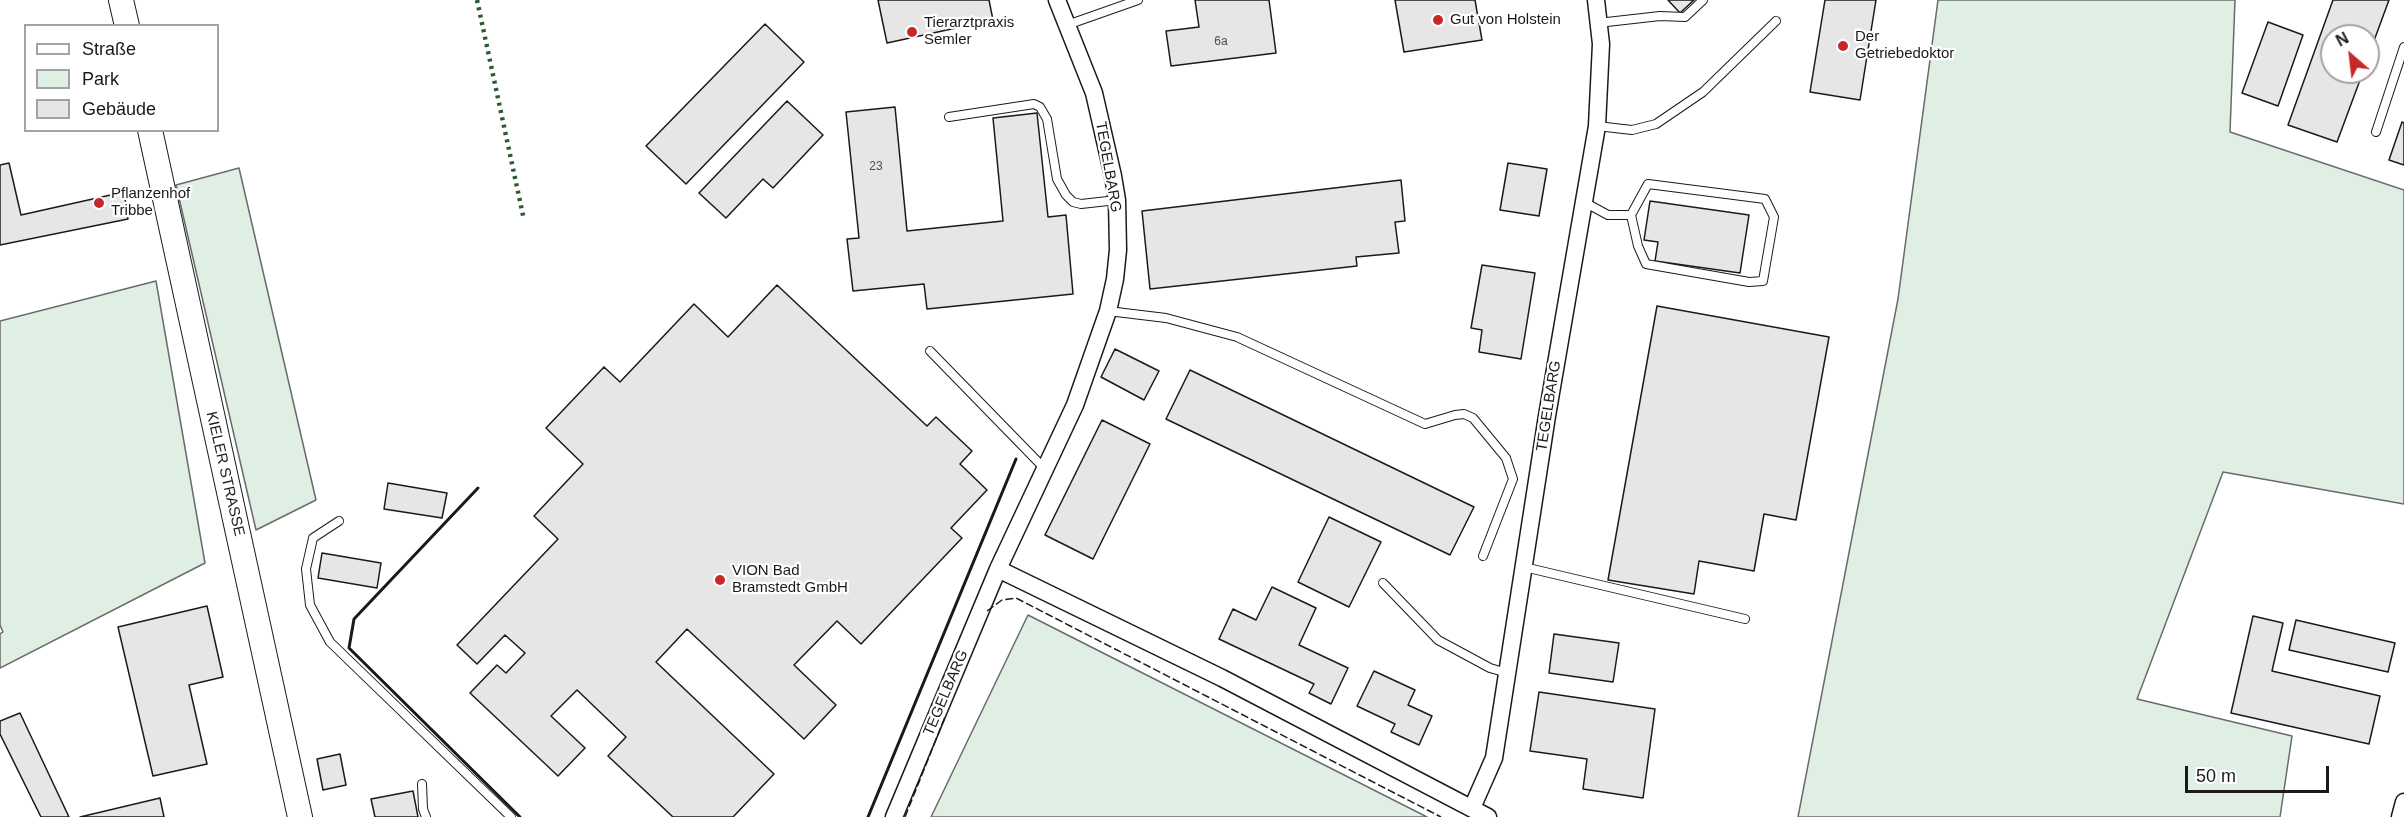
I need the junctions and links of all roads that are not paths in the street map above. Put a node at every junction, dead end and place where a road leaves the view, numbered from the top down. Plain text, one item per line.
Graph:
1 (121, 0) edge
2 (1058, 0) edge
3 (1138, 0) edge
4 (1596, 0) edge
5 (1703, 0) edge
6 (1776, 21) dead end
7 (1598, 23) junction
8 (127, 24) edge
9 (1066, 25) junction
10 (2404, 47) edge
11 (948, 117) dead end
12 (1597, 126) junction
13 (150, 132) edge
14 (2376, 132) dead end
15 (1117, 200) junction
16 (1584, 202) junction
17 (1631, 215) junction
18 (1108, 311) junction
19 (930, 351) dead end
20 (1045, 469) junction
21 (339, 521) dead end
22 (1483, 556) dead end
23 (1524, 567) junction
24 (998, 569) junction
25 (1383, 583) dead end
26 (1745, 619) dead end
27 (1508, 673) junction
28 (423, 784) dead end
29 (2404, 802) edge
30 (1472, 808) junction
31 (300, 817) edge
32 (426, 817) edge
33 (511, 817) edge
34 (894, 817) edge
35 (1488, 817) edge
36 (2400, 817) edge

1 - 8 street
2 - 9 street, TEGELBARG
3 - 9 lane
4 - 7 street, TEGELBARG
5 - 7 lane
6 - 12 lane
7 - 12 street, TEGELBARG
9 - 15 street, TEGELBARG
10 - 14 lane
11 - 15 lane
12 - 16 street, TEGELBARG
13 - 31 street, KIELER STRASSE
15 - 18 street, TEGELBARG
16 - 17 lane
16 - 23 street, TEGELBARG
17 - 17 lane
18 - 20 street, TEGELBARG
18 - 22 lane
19 - 20 lane
20 - 24 street, TEGELBARG
21 - 33 lane
23 - 26 lane
23 - 27 street, TEGELBARG
24 - 30 street
24 - 34 street, TEGELBARG
25 - 27 lane
27 - 30 street, TEGELBARG
28 - 32 lane
29 - 36 street
30 - 35 street

